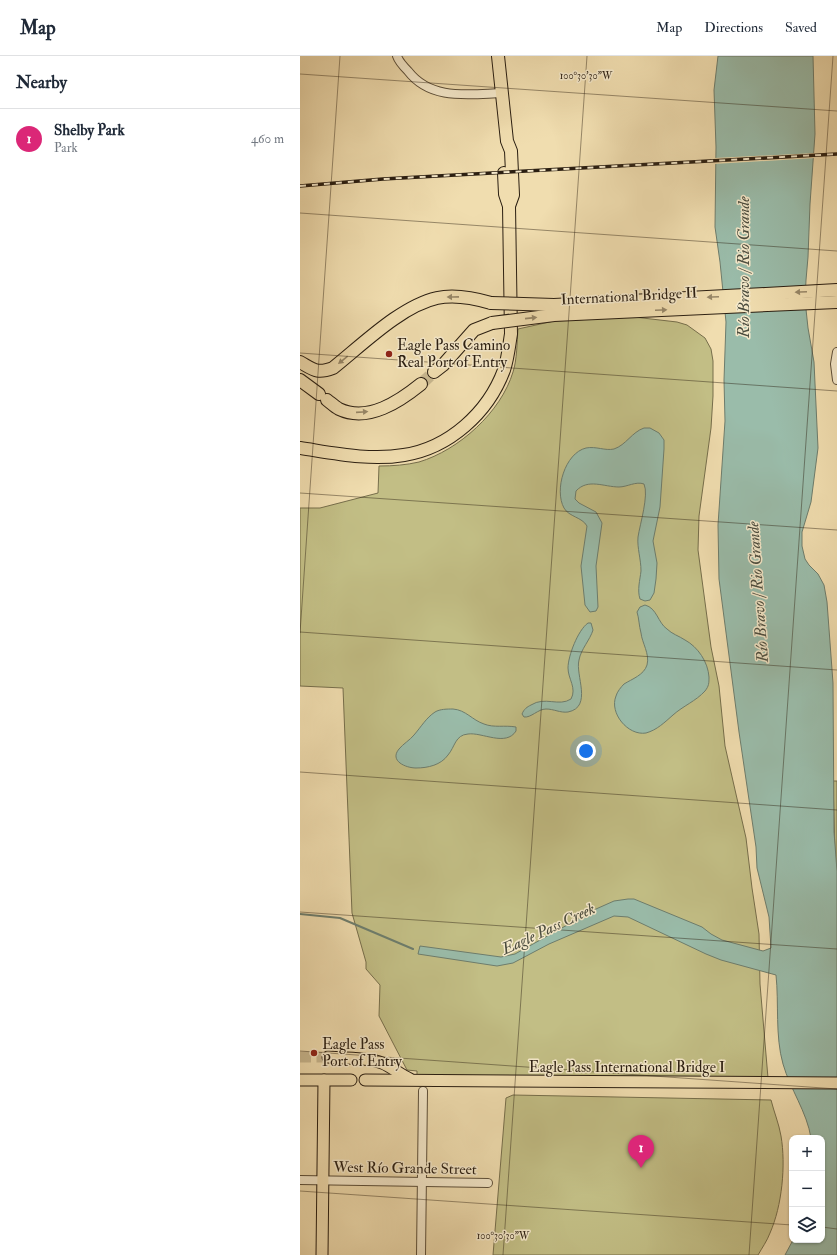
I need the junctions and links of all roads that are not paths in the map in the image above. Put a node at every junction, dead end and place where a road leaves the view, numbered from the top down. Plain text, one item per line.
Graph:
1 (397, 56) edge
2 (498, 56) edge
3 (502, 93) junction
4 (837, 290) edge
5 (766, 299) junction
6 (837, 302) edge
7 (837, 352) edge
8 (300, 362) edge
9 (434, 372) tunnel mouth
10 (300, 380) edge
11 (837, 380) edge
12 (421, 384) tunnel mouth
13 (300, 448) edge
14 (328, 1058) tunnel mouth
15 (300, 1080) edge
16 (324, 1080) junction
17 (351, 1080) dead end
18 (364, 1080) dead end
19 (416, 1080) junction
20 (837, 1083) edge
21 (423, 1091) dead end
22 (300, 1180) edge
23 (323, 1180) junction
24 (423, 1181) junction
25 (488, 1183) dead end
26 (322, 1255) edge
27 (421, 1255) edge

1 - 3 street
2 - 3 highway
3 - 13 highway
4 -> 5 highway
5 - 6 highway
5 -> 8 highway, International Bridge II, bridge
9 -> 5 highway, International Bridge II, bridge
7 - 11 street
10 -> 12 highway
14 - 19 main road
15 - 16 main road
16 - 17 main road
16 - 23 main road
18 - 19 main road, Eagle Pass International Bridge I
19 - 20 main road, Eagle Pass International Bridge I
21 - 24 street
22 - 23 street, West Río Grande Street
23 - 24 street, West Río Grande Street
23 - 26 main road
24 - 25 street, West Río Grande Street
24 - 27 street

